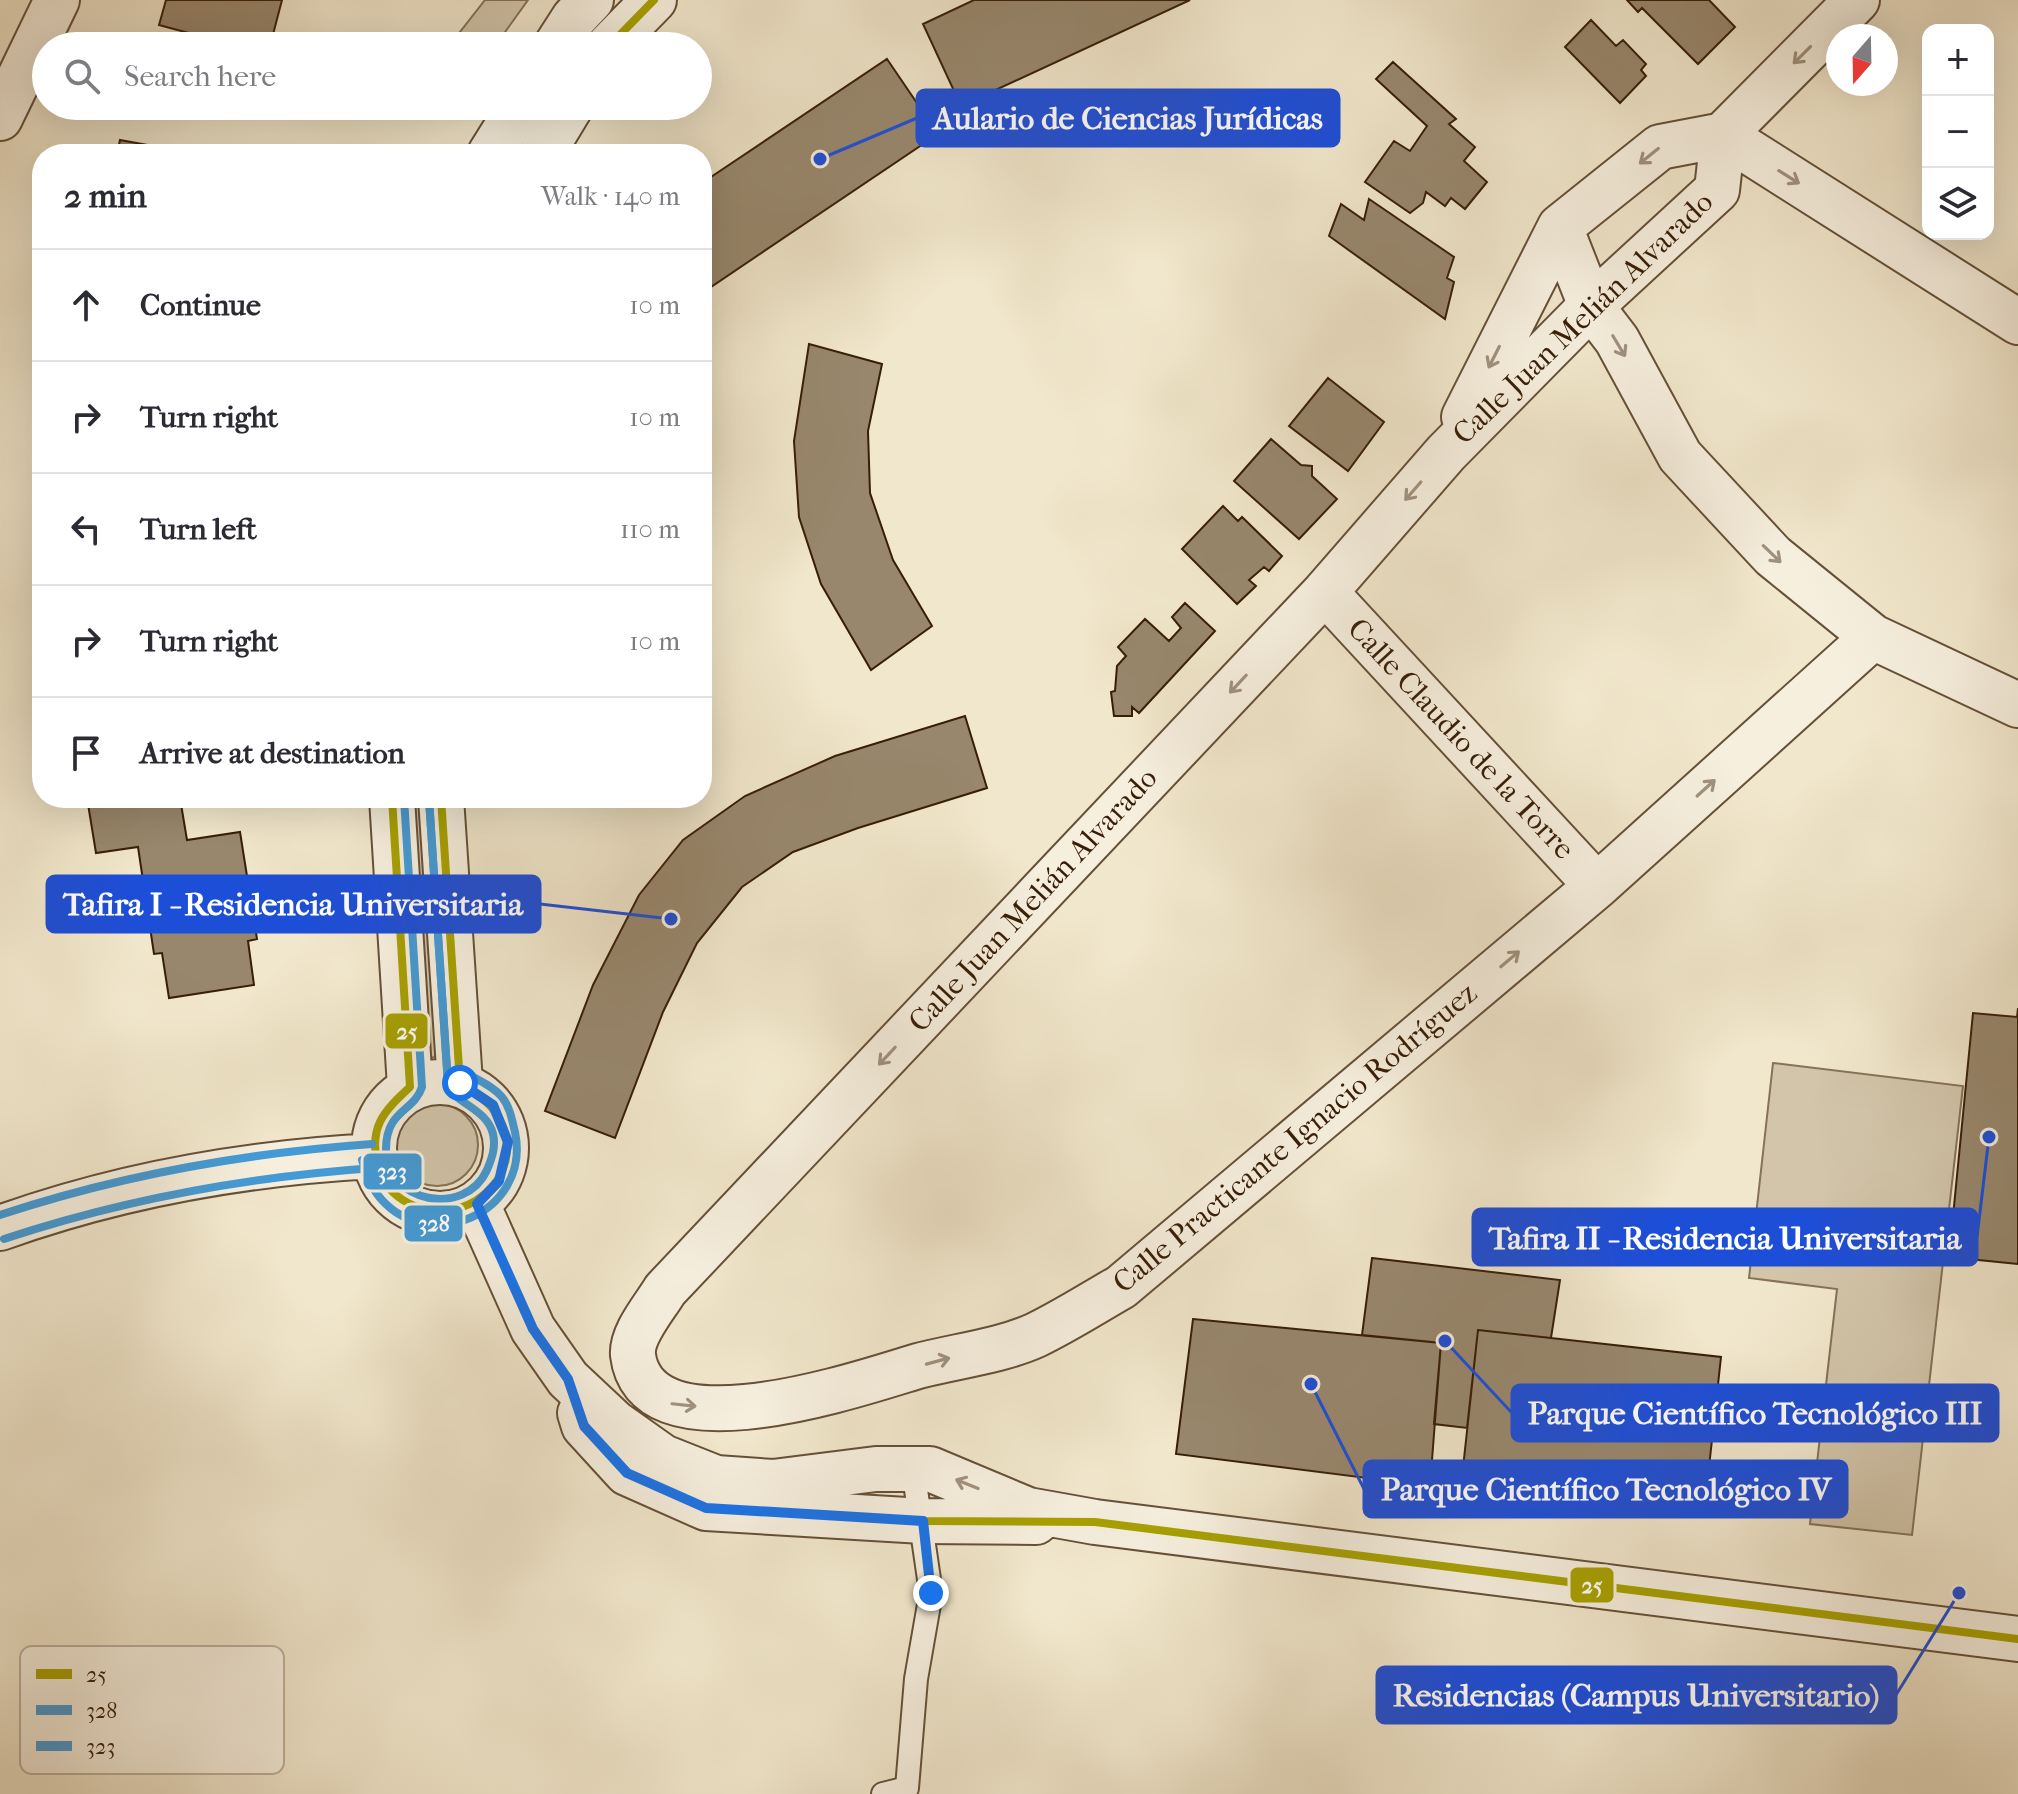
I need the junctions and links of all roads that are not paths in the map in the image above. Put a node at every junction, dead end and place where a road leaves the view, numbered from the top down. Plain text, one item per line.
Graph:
1 (57, 0) edge
2 (591, 0) edge
3 (654, 0) edge
4 (1857, 0) edge
5 (42, 32) edge
6 (565, 32) edge
7 (623, 32) edge
8 (32, 52) edge
9 (0, 118) edge
10 (511, 120) edge
11 (563, 120) edge
12 (1723, 135) junction
13 (496, 144) edge
14 (548, 144) edge
15 (1560, 227) junction
16 (1591, 306) junction
17 (2018, 322) edge
18 (1446, 453) junction
19 (1325, 592) junction
20 (1873, 637) junction
21 (2018, 705) edge
22 (393, 808) edge
23 (442, 808) edge
24 (1597, 886) junction
25 (460, 1083) junction
26 (410, 1087) junction
27 (373, 1156) junction
28 (477, 1204) junction
29 (0, 1228) edge
30 (633, 1354) joint
31 (568, 1379) junction
32 (913, 1469) junction
33 (923, 1521) junction
34 (1095, 1522) junction
35 (2018, 1639) edge
36 (883, 1794) edge

1 - 5 street
2 - 6 street
3 - 7 street
4 -> 12 street
8 - 9 street
10 - 13 street
11 - 14 street
12 -> 15 street, Calle Juan Melián Alvarado
12 - 16 street, Calle Juan Melián Alvarado
12 -> 17 street
15 - 16 street
15 -> 18 street, Calle Juan Melián Alvarado
16 - 18 street, Calle Juan Melián Alvarado
16 -> 20 street
18 -> 19 street, Calle Juan Melián Alvarado
19 - 24 street, Calle Claudio de la Torre
19 -> 30 street, Calle Juan Melián Alvarado
20 - 21 street
24 -> 20 street, Calle Practicante Ignacio Rodríguez
22 - 26 street
23 - 25 street
30 -> 24 street, Calle Practicante Ignacio Rodríguez
25 - 26 street
25 - 28 street
26 - 27 street
27 - 28 street
27 - 29 street
28 - 31 street
31 - 32 street
31 - 33 street
32 - 33 lane
34 -> 32 street
33 - 34 street
33 - 36 lane
34 - 35 street

